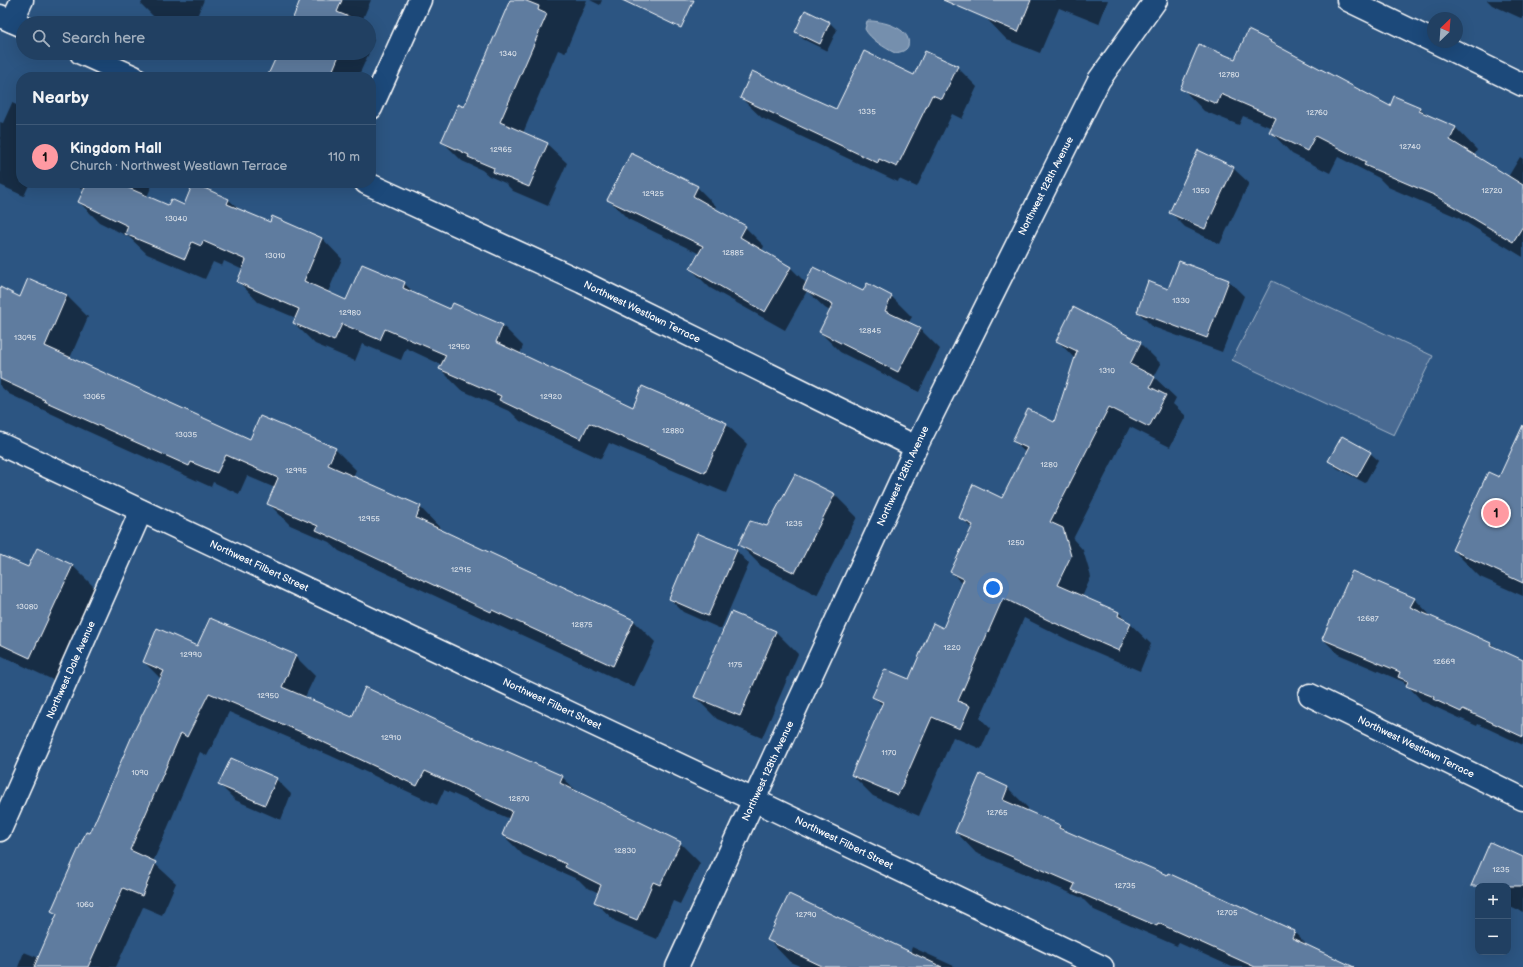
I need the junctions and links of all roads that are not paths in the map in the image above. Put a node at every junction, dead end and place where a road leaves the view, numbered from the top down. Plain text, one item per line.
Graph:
1 (22, 0) edge
2 (420, 0) edge
3 (1156, 0) edge
4 (1348, 0) edge
5 (12, 21) edge
6 (1427, 39) edge
7 (1446, 48) edge
8 (96, 60) edge
9 (123, 72) edge
10 (1523, 85) edge
11 (376, 97) edge
12 (376, 188) edge
13 (0, 444) edge
14 (916, 447) junction
15 (141, 511) junction
16 (1310, 695) dead end
17 (1523, 799) edge
18 (754, 800) junction
19 (0, 830) edge
20 (677, 967) edge
21 (1102, 967) edge

1 - 5 street
2 - 11 street
3 - 14 street, Northwest 128th Avenue
4 - 6 street
7 - 10 street
8 - 9 street
12 - 14 street, Northwest Westlawn Terrace
13 - 15 street, Northwest Filbert Street
14 - 18 street, Northwest 128th Avenue
15 - 18 street, Northwest Filbert Street
15 - 19 street, Northwest Dale Avenue
16 - 17 street, Northwest Westlawn Terrace
18 - 20 street, Northwest 128th Avenue
18 - 21 street, Northwest Filbert Street

